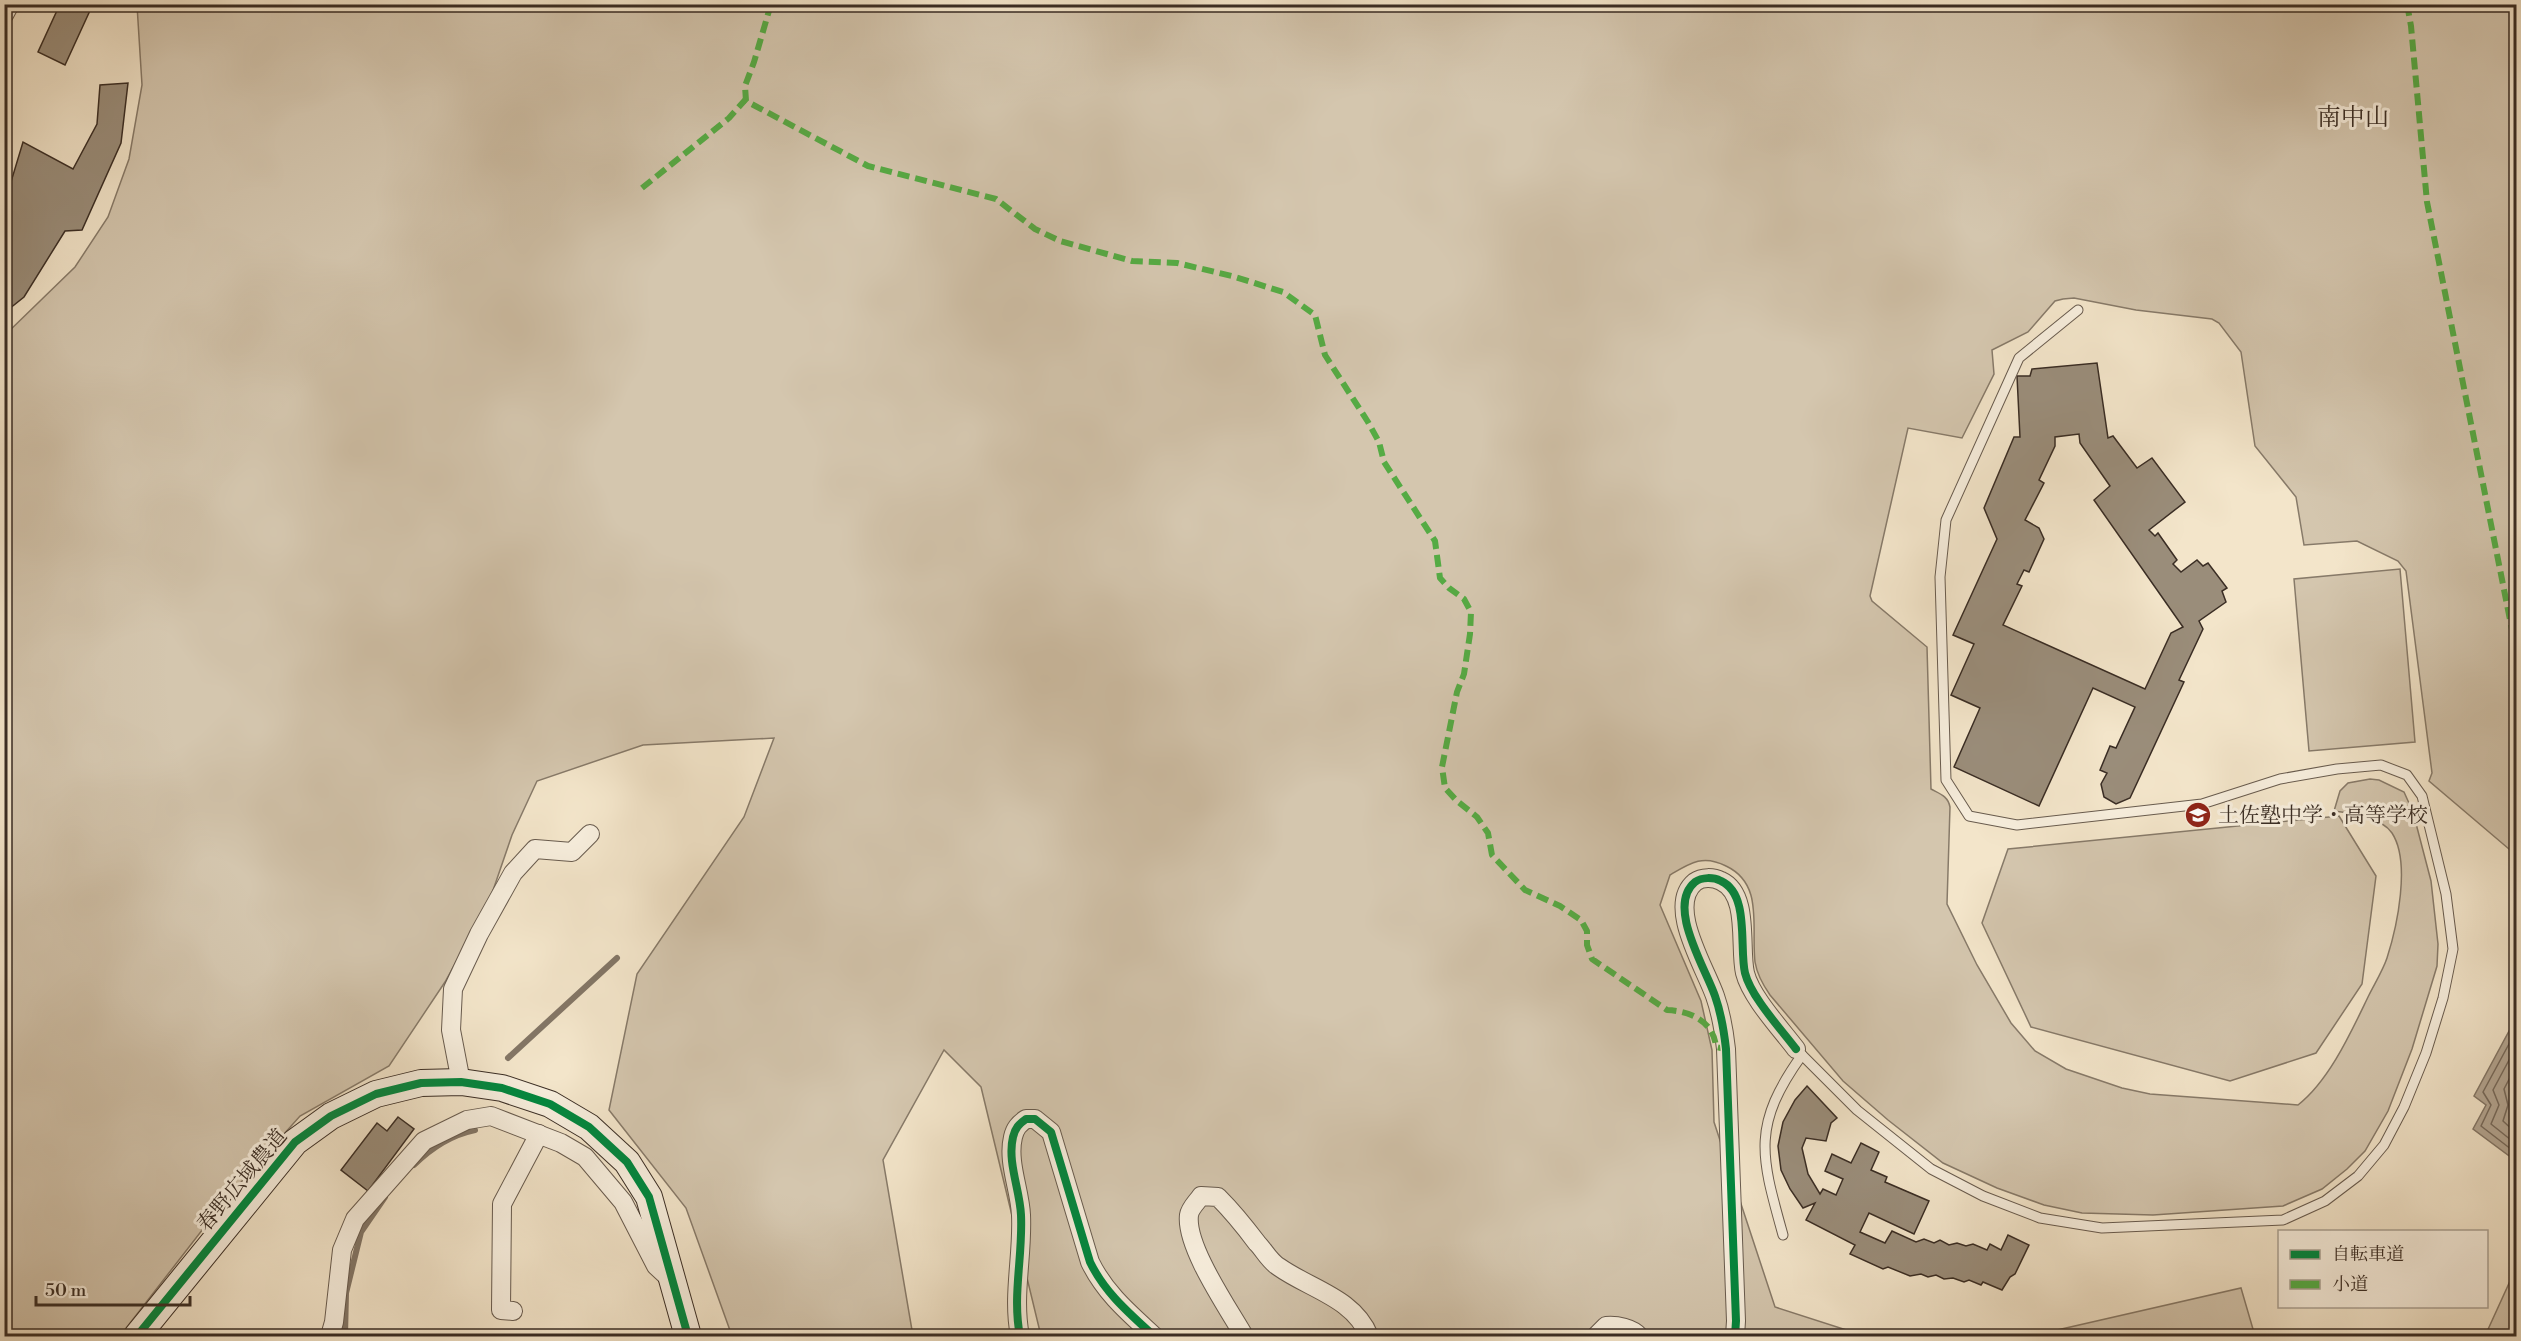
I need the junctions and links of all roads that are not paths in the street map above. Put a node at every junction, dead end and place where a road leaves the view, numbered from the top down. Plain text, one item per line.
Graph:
1 (10, 4) edge
2 (4, 15) edge
3 (2078, 310) dead end
4 (590, 834) dead end
5 (1799, 1052) junction
6 (461, 1082) junction
7 (539, 1134) junction
8 (1783, 1234) dead end
9 (674, 1282) junction
10 (513, 1311) dead end
11 (137, 1336) edge
12 (330, 1336) edge
13 (688, 1336) edge
14 (1020, 1336) edge
15 (1154, 1336) edge
16 (1244, 1336) edge
17 (1369, 1336) edge
18 (1596, 1336) edge
19 (1639, 1336) edge
20 (1735, 1336) edge

1 - 2 street
3 - 5 lane
4 - 6 street
5 - 8 lane
5 - 20 street
6 - 9 street, 春野広域農道
6 - 11 street, 春野広域農道
7 - 9 street
7 - 10 street
7 - 12 street
9 - 13 street, 春野広域農道
14 - 15 street
16 - 17 street
18 - 19 street

